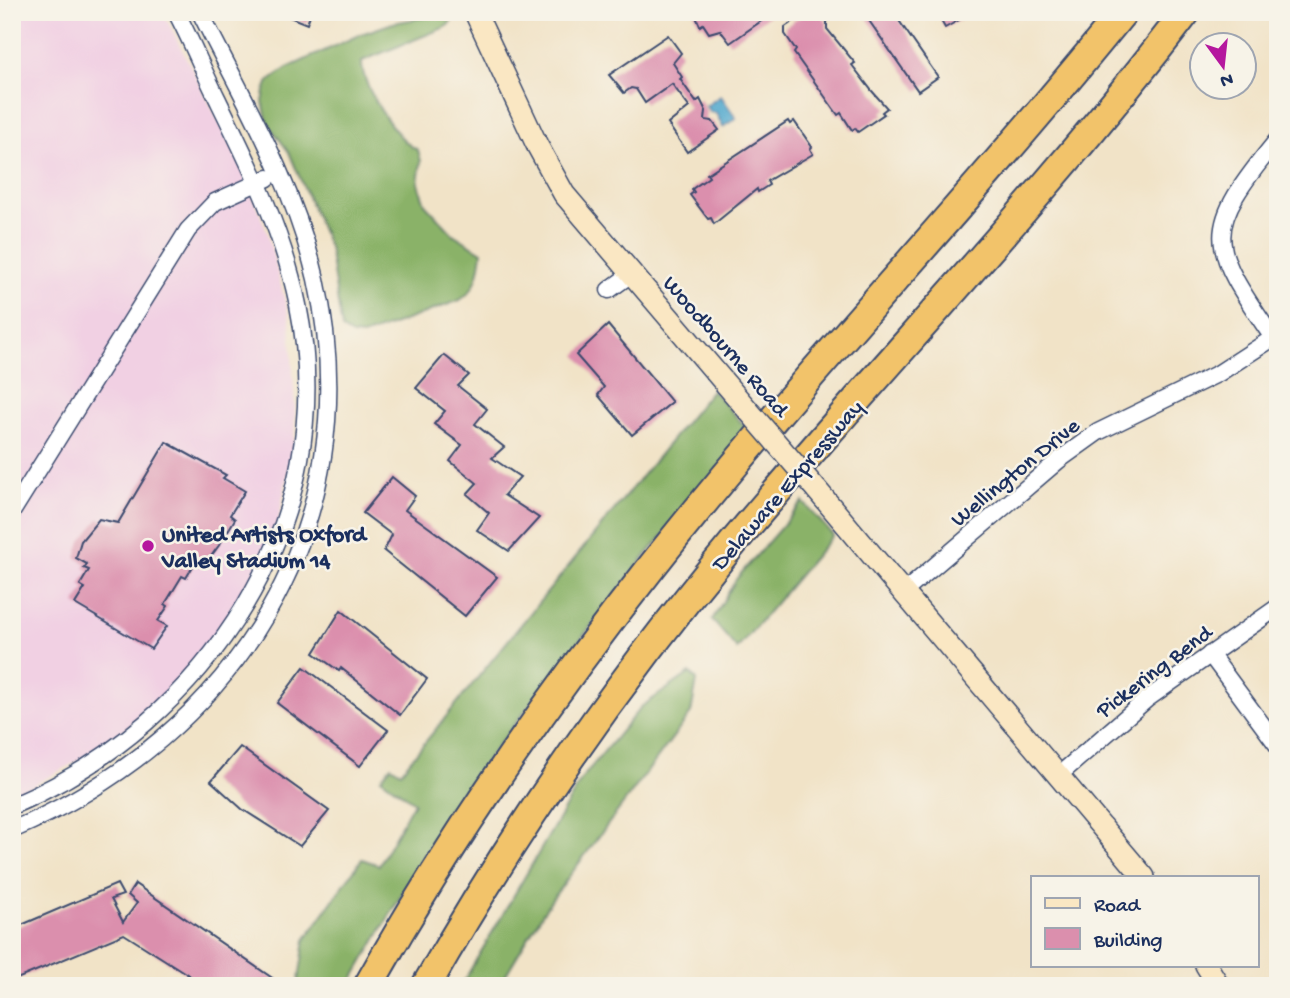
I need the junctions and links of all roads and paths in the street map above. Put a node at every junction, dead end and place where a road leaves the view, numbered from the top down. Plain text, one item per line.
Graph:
1 (176, 12) edge
2 (200, 12) edge
3 (475, 12) edge
4 (1123, 12) edge
5 (1186, 12) edge
6 (1278, 139) edge
7 (281, 175) junction
8 (258, 180) junction
9 (631, 274) junction
10 (610, 290) dead end
11 (1275, 336) edge
12 (12, 512) edge
13 (904, 592) junction
14 (1278, 607) edge
15 (1210, 654) junction
16 (1278, 746) edge
17 (1059, 775) junction
18 (12, 806) edge
19 (12, 830) edge
20 (1143, 876) edge
21 (1207, 967) edge
22 (428, 983) edge
23 (368, 986) edge
24 (1219, 986) edge

1 - 8 street
2 - 7 street
3 - 9 main road, Woodbourne Road
4 - 23 highway
5 - 22 highway, Delaware Expressway
6 - 11 street, Wellington Drive
7 - 8 street
7 - 19 street
8 - 12 street
8 - 18 street
9 - 10 street
9 - 13 main road, Woodbourne Road, bridge
11 - 13 street, Wellington Drive
13 - 17 main road, Woodbourne Road
14 - 15 street, Pickering Bend
15 - 16 street
15 - 17 street, Pickering Bend
17 - 20 main road, Woodbourne Road
21 - 24 main road

